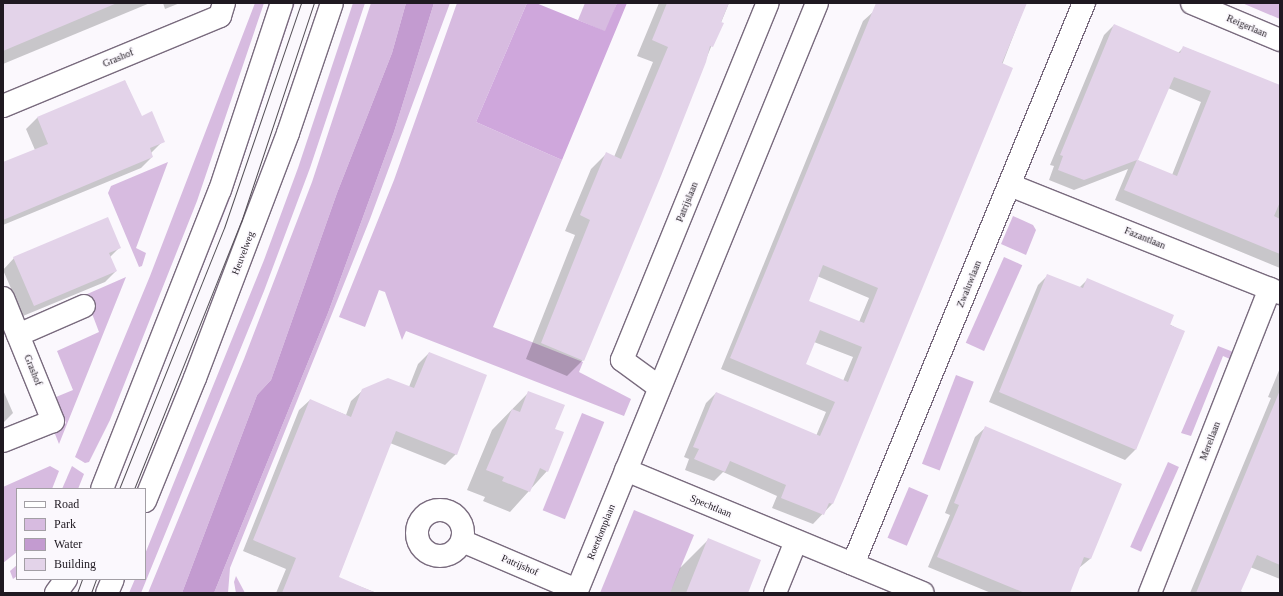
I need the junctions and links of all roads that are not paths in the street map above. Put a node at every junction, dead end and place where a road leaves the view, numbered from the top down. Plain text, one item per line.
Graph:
1 (224, 3) edge
2 (282, 3) edge
3 (332, 3) edge
4 (768, 3) edge
5 (817, 3) edge
6 (1084, 3) edge
7 (1192, 3) edge
8 (1280, 40) edge
9 (3, 106) edge
10 (1010, 186) junction
11 (1275, 291) edge
12 (3, 298) edge
13 (84, 306) dead end
14 (18, 335) junction
15 (659, 387) junction
16 (3, 441) edge
17 (626, 470) junction
18 (102, 488) edge
19 (146, 499) edge
20 (462, 541) dead end
21 (796, 541) junction
22 (853, 564) junction
23 (65, 580) edge
24 (113, 580) edge
25 (576, 591) edge
26 (56, 593) edge
27 (107, 593) edge
28 (775, 593) edge
29 (923, 593) edge
30 (1150, 593) edge

1 - 9 street, Grashof
2 - 18 street
3 - 19 street, Heuvelweg
4 - 15 street, Patrijslaan
5 - 15 street
6 - 10 street, Zwaluwlaan
7 - 8 street, Reigerlaan
10 - 11 street, Fazantlaan
10 - 22 street, Zwaluwlaan
11 - 30 street, Merellaan
12 - 14 street, Grashof
13 - 14 street
14 - 16 street, Grashof
15 - 17 street
17 - 21 street, Spechtlaan
17 - 25 street, Roerdomplaan
20 - 25 street, Patrijshof
21 - 22 street, Spechtlaan
21 - 28 street
22 - 29 street, Spechtlaan
23 - 26 street
24 - 27 street

